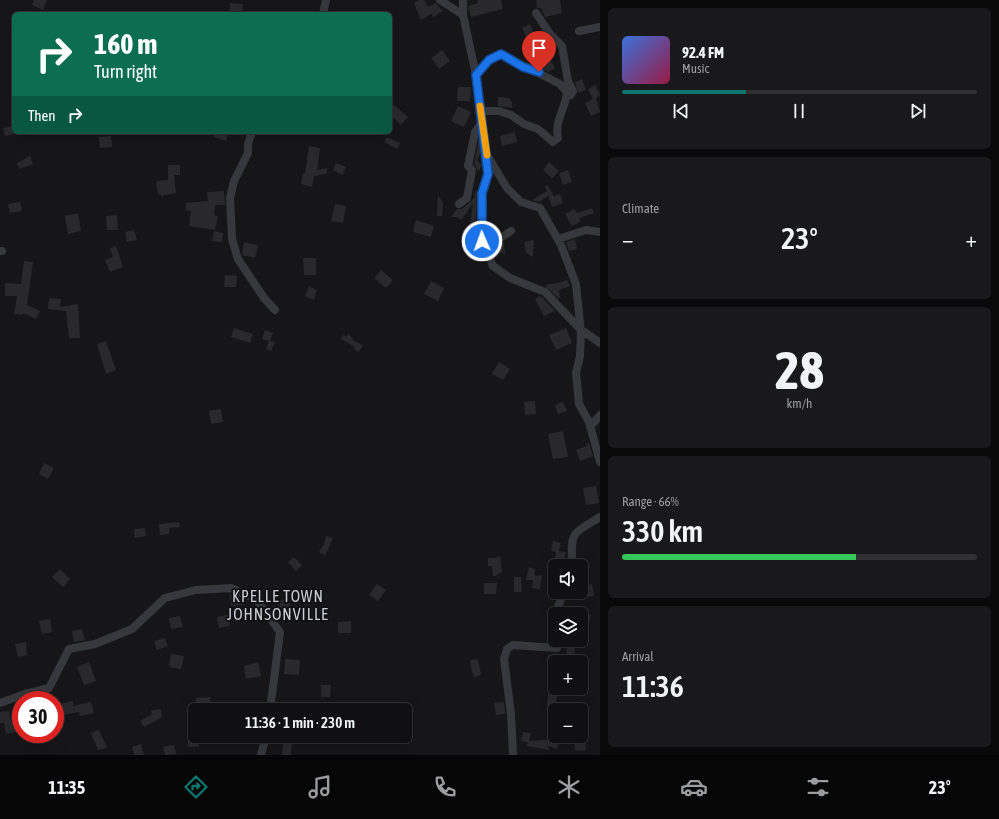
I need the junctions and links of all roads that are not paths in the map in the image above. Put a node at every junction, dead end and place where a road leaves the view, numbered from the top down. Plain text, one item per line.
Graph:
1 (326, 0) edge
2 (440, 0) edge
3 (463, 0) edge
4 (323, 12) edge
5 (536, 13) dead end
6 (463, 15) junction
7 (600, 27) edge
8 (579, 31) dead end
9 (476, 75) junction
10 (567, 92) junction
11 (481, 111) junction
12 (482, 122) junction
13 (251, 134) edge
14 (487, 155) junction
15 (459, 204) dead end
16 (511, 232) dead end
17 (600, 232) edge
18 (558, 238) junction
19 (482, 241) junction
20 (275, 310) dead end
21 (580, 329) junction
22 (600, 343) edge
23 (600, 415) edge
24 (590, 427) junction
25 (600, 462) edge
26 (600, 517) edge
27 (572, 559) edge
28 (557, 647) edge
29 (0, 703) edge
30 (271, 703) edge
31 (264, 743) edge
32 (261, 755) edge
33 (513, 755) edge

1 - 4 street
2 - 6 street
3 - 6 street
5 - 10 street
6 - 9 street
7 - 8 street
9 - 10 street
9 - 11 street
10 - 11 street
11 - 12 street
12 - 14 street
12 - 15 street
13 - 20 street
14 - 18 street
14 - 19 street
16 - 19 street
17 - 18 street
18 - 21 street
19 - 21 street
21 - 22 street
21 - 24 street
23 - 24 street
24 - 25 street
26 - 27 street
28 - 33 street
29 - 30 street
31 - 32 street

